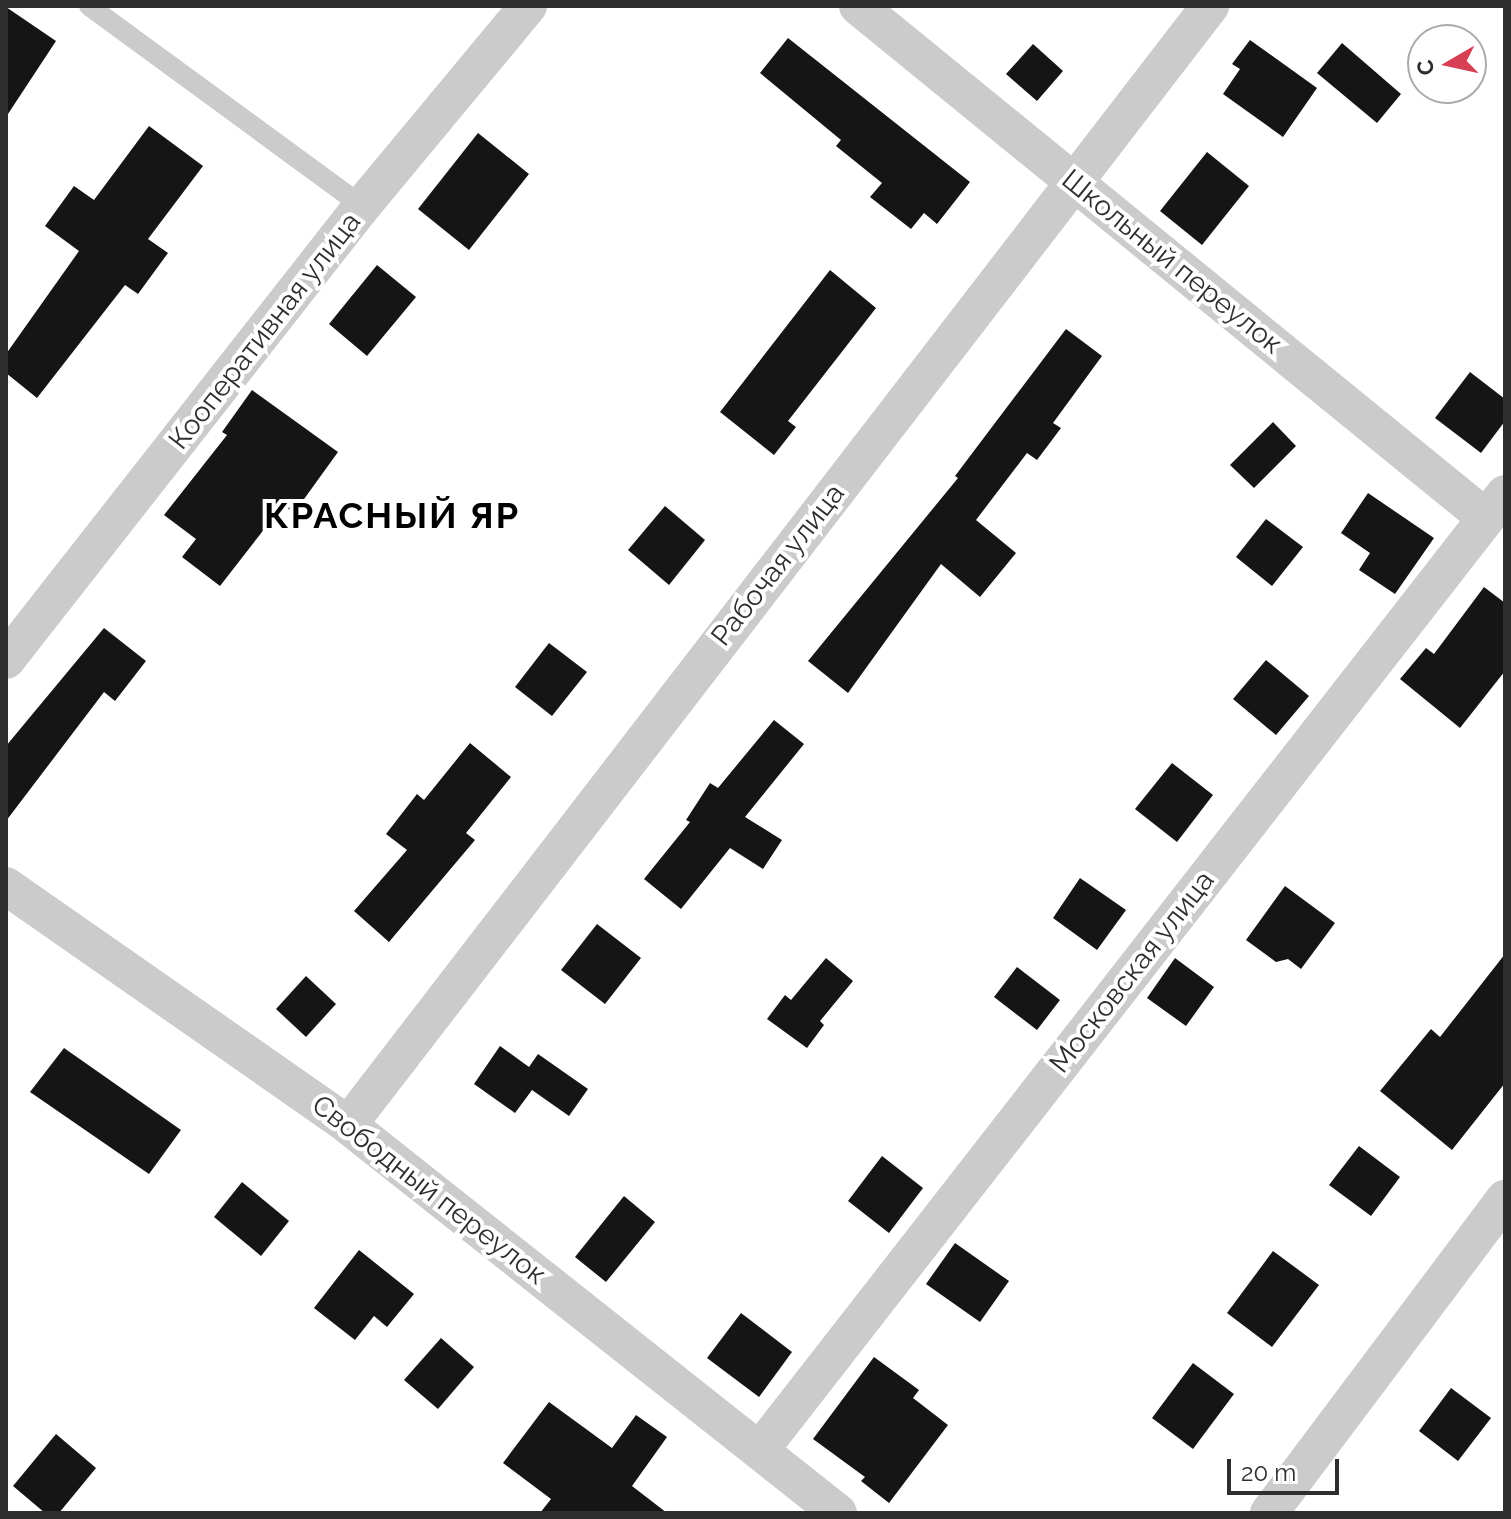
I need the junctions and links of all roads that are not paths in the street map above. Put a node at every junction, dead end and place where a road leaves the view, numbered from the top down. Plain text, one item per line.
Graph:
1 (89, 6) edge
2 (528, 6) edge
3 (858, 6) edge
4 (1210, 6) edge
5 (1073, 182) junction
6 (362, 206) junction
7 (1495, 506) edge
8 (6, 660) edge
9 (6, 886) edge
10 (348, 1125) junction
11 (1505, 1199) edge
12 (760, 1450) junction
13 (838, 1513) edge
14 (1269, 1513) edge

1 - 6 lane
2 - 6 street, Кооперативная улица
3 - 5 street, Школьный переулок
4 - 5 street, Рабочая улица
5 - 7 street, Школьный переулок
5 - 10 street, Рабочая улица
6 - 8 street, Кооперативная улица
7 - 12 street, Московская улица
9 - 10 street, Свободный переулок
10 - 12 street, Свободный переулок
11 - 14 street
12 - 13 street, Свободный переулок

